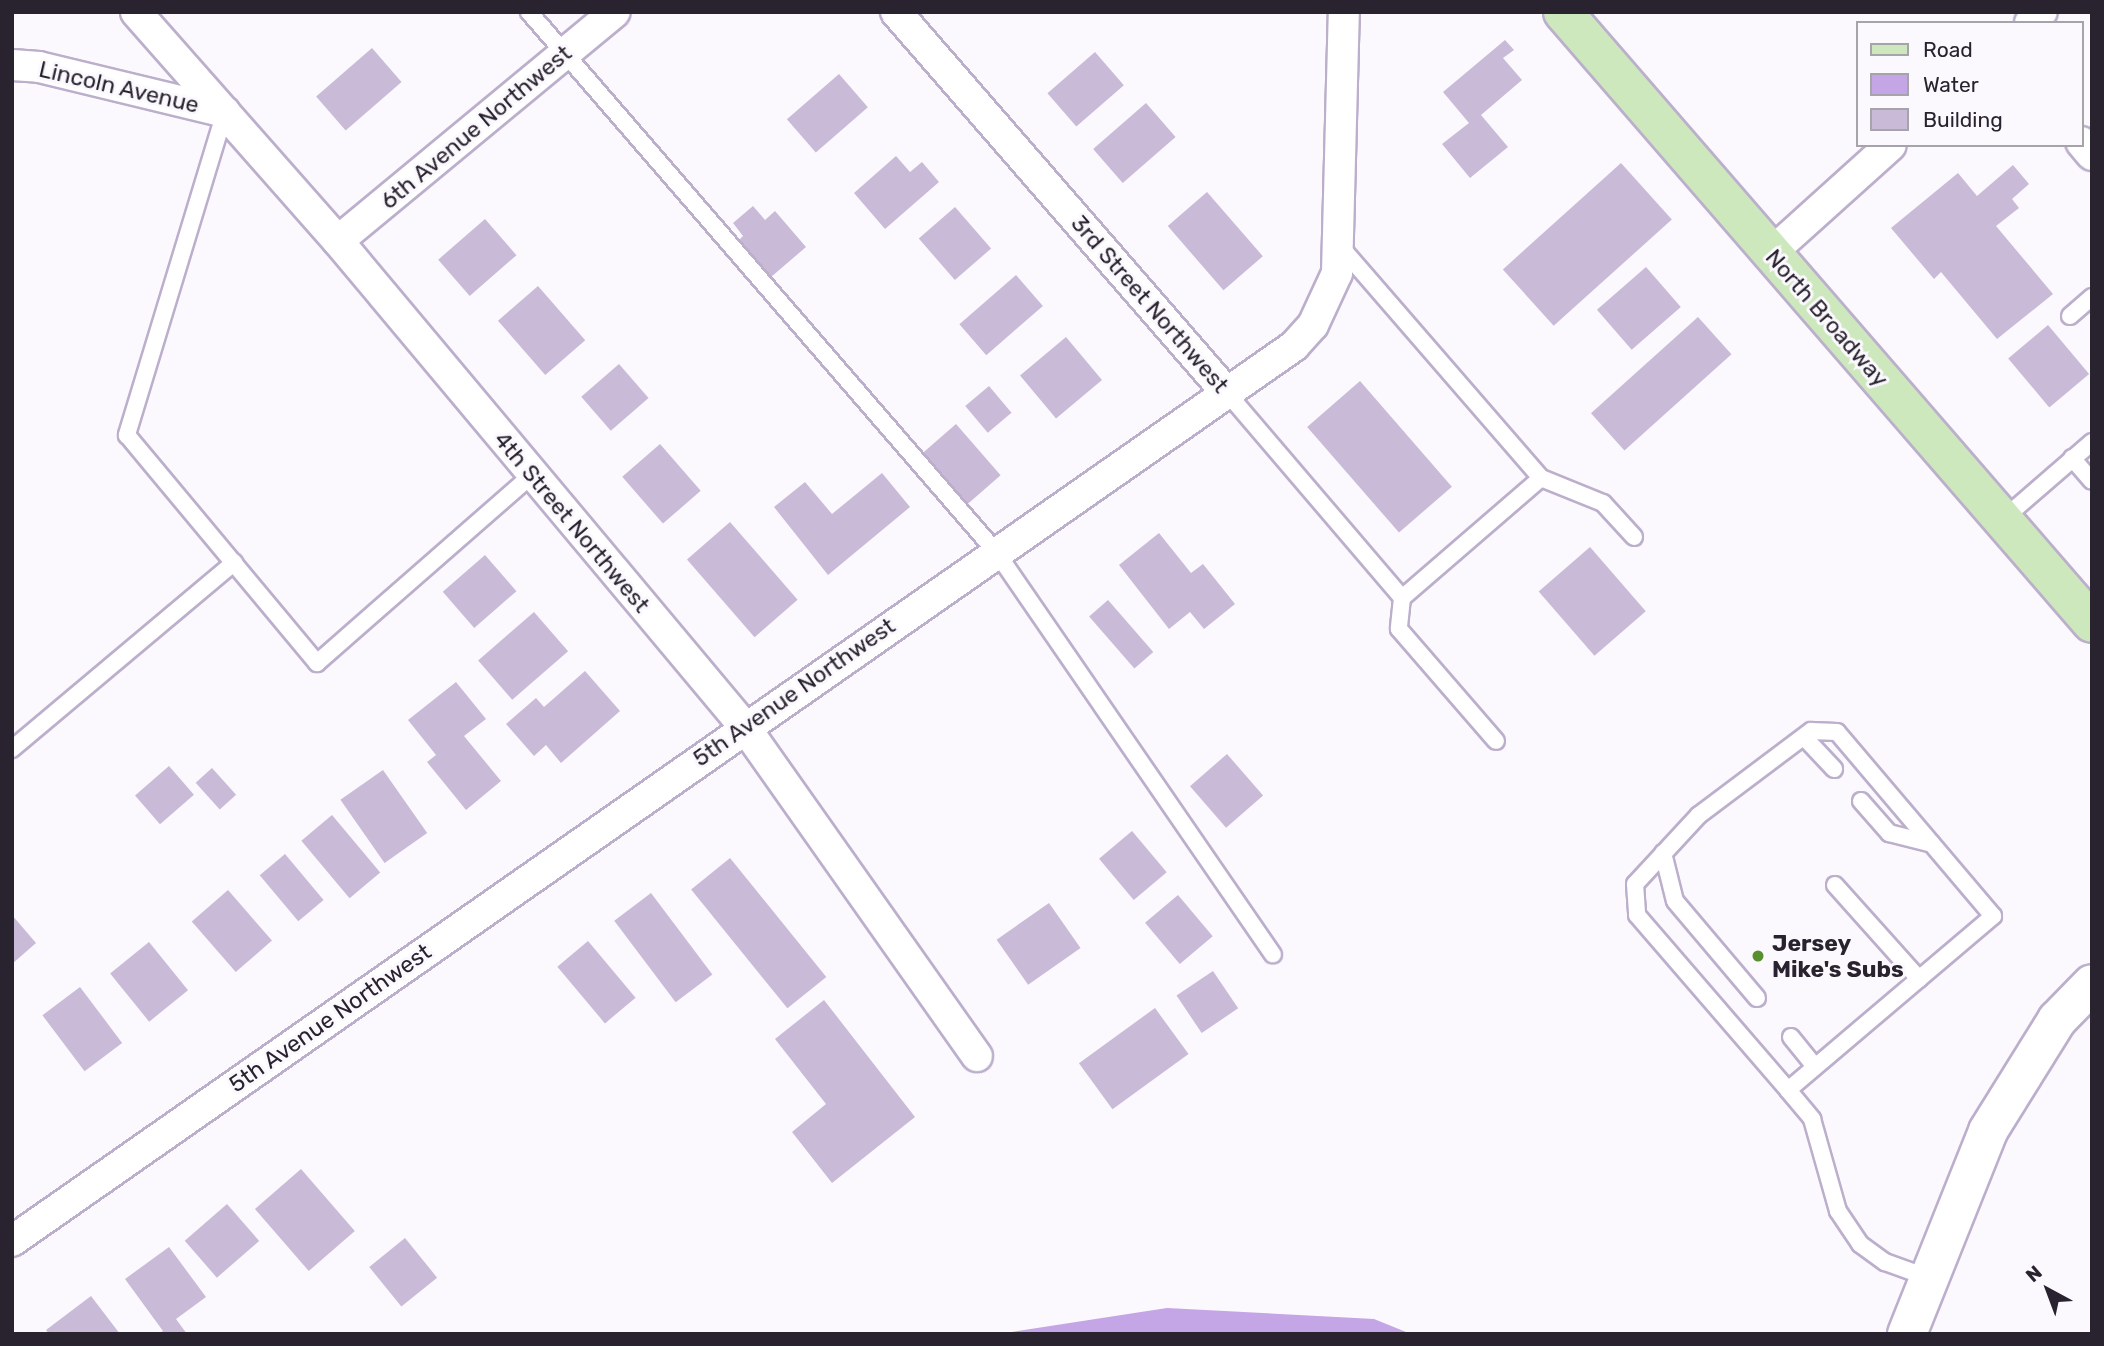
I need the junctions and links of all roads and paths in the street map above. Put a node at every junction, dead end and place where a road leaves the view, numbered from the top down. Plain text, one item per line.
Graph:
1 (136, 12) edge
2 (529, 12) edge
3 (615, 12) edge
4 (896, 12) edge
5 (1344, 12) edge
6 (1563, 12) edge
7 (567, 52) junction
8 (12, 65) edge
9 (225, 112) junction
10 (1889, 147) edge
11 (338, 241) junction
12 (1340, 246) junction
13 (1771, 253) junction
14 (2092, 297) edge
15 (2070, 316) dead end
16 (1228, 394) junction
17 (2092, 442) edge
18 (2072, 458) junction
19 (532, 475) junction
20 (1541, 478) junction
21 (2092, 481) edge
22 (2002, 520) junction
23 (1634, 537) dead end
24 (997, 553) junction
25 (234, 563) junction
26 (1402, 598) junction
27 (2092, 623) edge
28 (744, 726) junction
29 (1804, 737) junction
30 (1496, 741) dead end
31 (12, 750) edge
32 (1834, 769) dead end
33 (1861, 801) dead end
34 (1932, 844) junction
35 (1663, 853) junction
36 (1835, 885) dead end
37 (1273, 954) dead end
38 (1919, 979) junction
39 (2092, 984) edge
40 (1757, 998) dead end
41 (1791, 1037) dead end
42 (976, 1056) dead end
43 (1815, 1067) junction
44 (1788, 1090) junction
45 (12, 1241) edge
46 (1927, 1277) junction
47 (1907, 1334) edge

1 - 9 street, 4th Street Northwest
2 - 7 lane
3 - 7 street, 6th Avenue Northwest
4 - 16 street, 3rd Street Northwest
5 - 12 street, 5th Avenue Northwest
6 - 13 main road, North Broadway
7 - 11 street, 6th Avenue Northwest
7 - 24 lane
8 - 9 street, Lincoln Avenue
9 - 11 street, 4th Street Northwest
9 - 25 lane
10 - 13 street
11 - 19 street, 4th Street Northwest
12 - 16 street, 5th Avenue Northwest
12 - 20 lane
13 - 22 main road, North Broadway
14 - 15 lane
16 - 24 street, 5th Avenue Northwest
16 - 26 lane, 3rd Street Northwest
17 - 18 lane
18 - 21 lane
18 - 22 lane
19 - 25 lane
19 - 28 street, 4th Street Northwest
20 - 23 lane
20 - 26 lane
22 - 27 main road, North Broadway
24 - 28 street, 5th Avenue Northwest
24 - 37 lane
25 - 31 lane
26 - 30 lane
28 - 42 street, 4th Street Northwest
28 - 45 street, 5th Avenue Northwest
29 - 32 lane
29 - 34 lane
29 - 35 lane
33 - 34 lane
34 - 38 lane
35 - 40 lane
35 - 44 lane
36 - 38 lane
38 - 43 lane
39 - 46 main road
41 - 43 lane
43 - 44 lane
44 - 46 lane
46 - 47 main road

